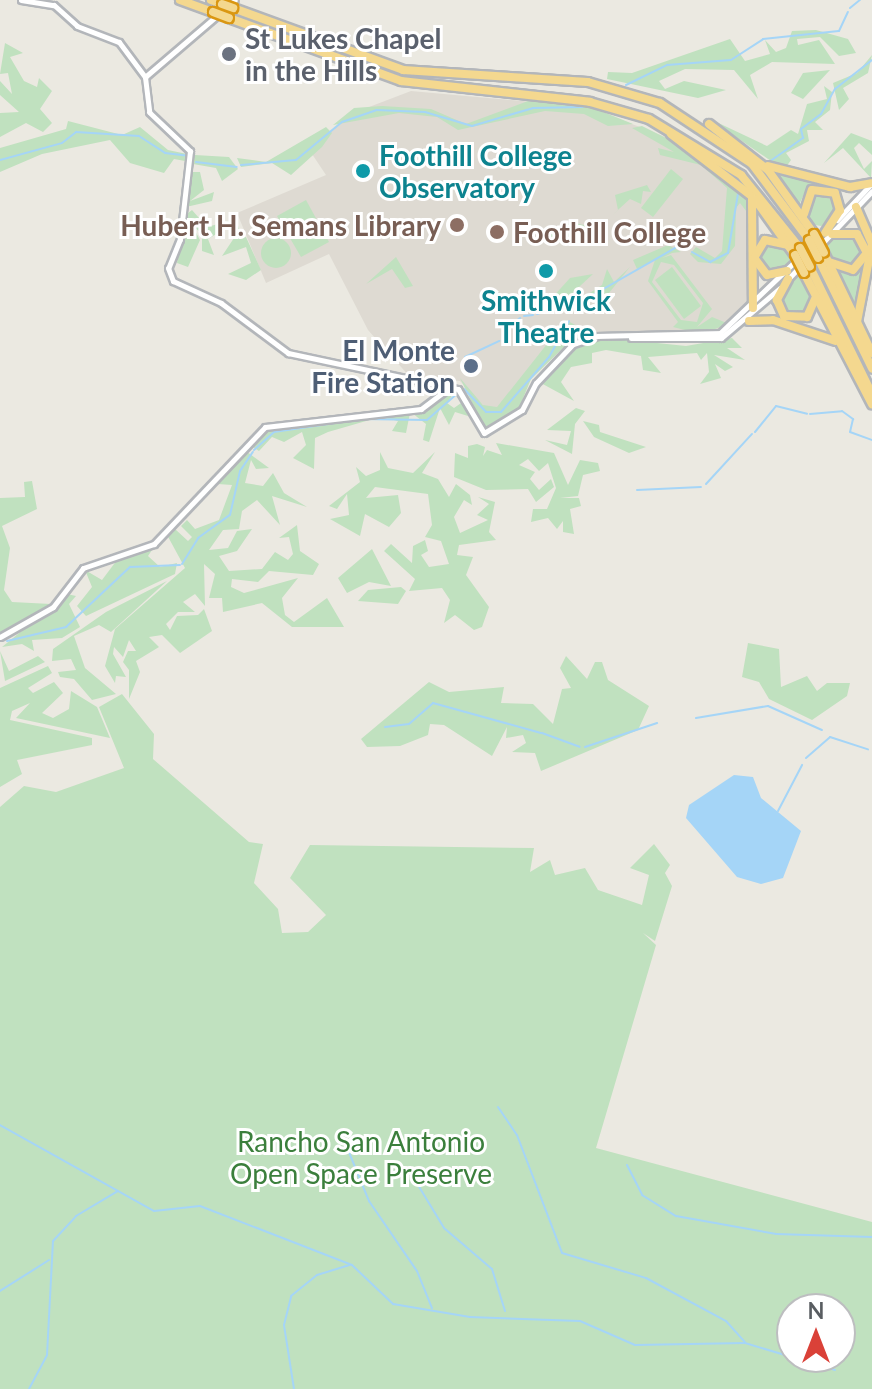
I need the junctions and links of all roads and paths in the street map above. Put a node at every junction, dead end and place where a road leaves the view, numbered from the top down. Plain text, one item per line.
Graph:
1 (21, 0) edge
2 (180, 0) edge
3 (211, 0) edge
4 (234, 4) edge
5 (145, 77) junction
6 (686, 115) junction
7 (649, 119) junction
8 (748, 150) junction
9 (872, 183) edge
10 (747, 191) junction
11 (872, 191) edge
12 (856, 207) junction
13 (805, 218) junction
14 (828, 233) junction
15 (811, 237) junction
16 (798, 252) junction
17 (821, 255) junction
18 (807, 270) junction
19 (788, 275) junction
20 (810, 283) junction
21 (753, 308) junction
22 (749, 321) junction
23 (857, 322) junction
24 (626, 337) junction
25 (841, 349) junction
26 (872, 353) edge
27 (872, 368) edge
28 (460, 384) dead end
29 (433, 385) junction
30 (450, 387) junction
31 (463, 393) junction
32 (872, 394) edge
33 (438, 397) junction
34 (872, 404) edge
35 (0, 637) edge

1 - 5 street
2 - 7 highway, bridge
3 - 4 highway, bridge
4 - 5 street
4 - 6 highway
5 - 29 street
6 - 8 highway
6 - 15 highway
7 - 10 highway
7 - 16 highway
8 - 9 highway
8 - 13 highway
9 - 14 street
10 - 16 highway
10 - 21 highway
11 - 12 street
12 - 14 street
12 - 23 highway
13 - 14 highway
13 - 15 highway
14 - 17 highway
14 - 19 street
15 - 17 highway, bridge
16 - 18 highway, bridge
16 - 19 highway
17 - 23 highway
17 - 27 highway
18 - 20 highway
18 - 32 highway
19 - 20 highway
19 - 21 street
19 - 22 street
20 - 25 highway
21 - 24 street
22 - 24 street
22 - 25 highway
23 - 26 highway
24 - 31 street
25 - 34 highway
28 - 31 street
29 - 30 street
29 - 33 street
30 - 31 street
30 - 33 street
33 - 35 street

